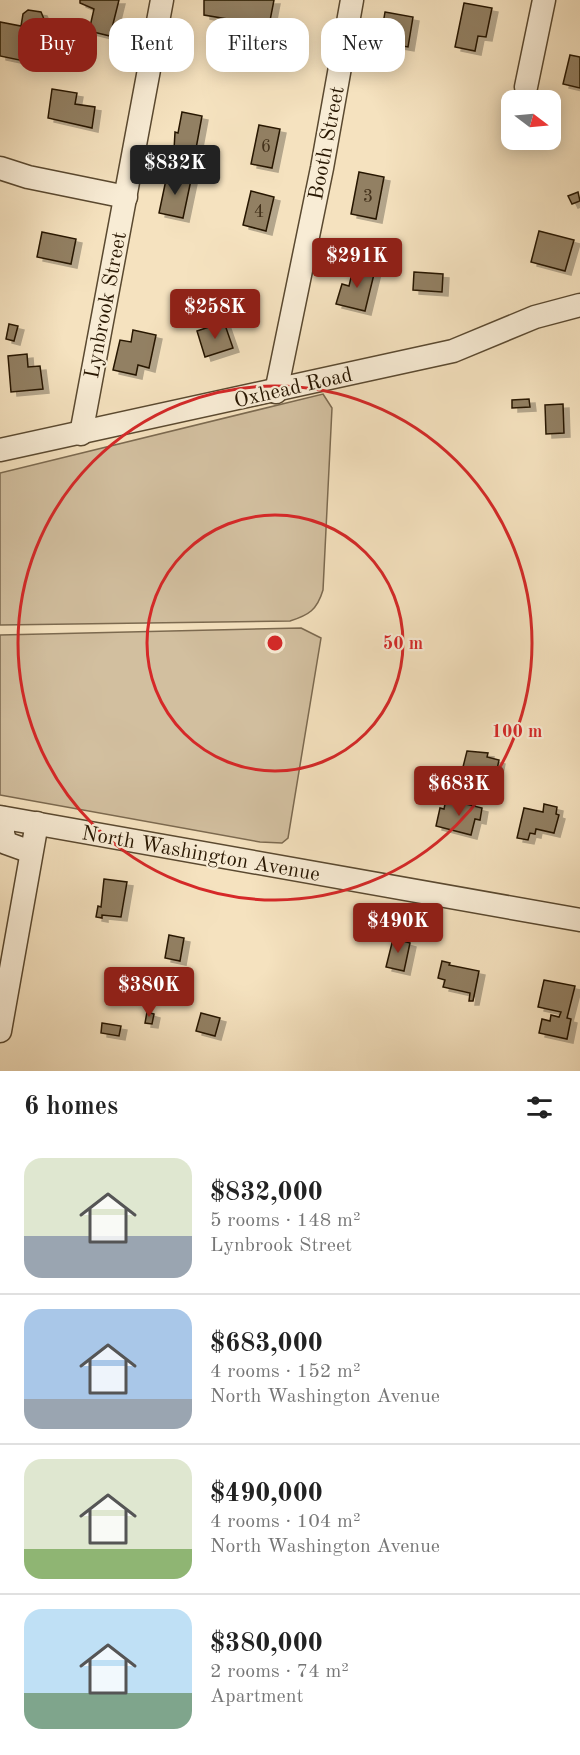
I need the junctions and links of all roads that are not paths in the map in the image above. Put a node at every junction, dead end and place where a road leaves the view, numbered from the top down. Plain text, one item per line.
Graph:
1 (162, 0) edge
2 (352, 0) edge
3 (544, 0) edge
4 (526, 87) dead end
5 (0, 168) edge
6 (126, 197) junction
7 (580, 305) edge
8 (276, 392) junction
9 (81, 434) junction
10 (0, 450) edge
11 (2, 818) edge
12 (37, 823) junction
13 (31, 852) junction
14 (580, 920) edge
15 (0, 1030) edge

1 - 6 street, Lynbrook Street
2 - 8 street, Booth Street
3 - 4 street
5 - 6 street
6 - 9 street, Lynbrook Street
7 - 8 street, Oxhead Road
8 - 9 street, Oxhead Road
9 - 10 street, Oxhead Road
11 - 12 street, North Washington Avenue
11 - 13 street
12 - 13 street
12 - 14 street, North Washington Avenue
13 - 15 street

